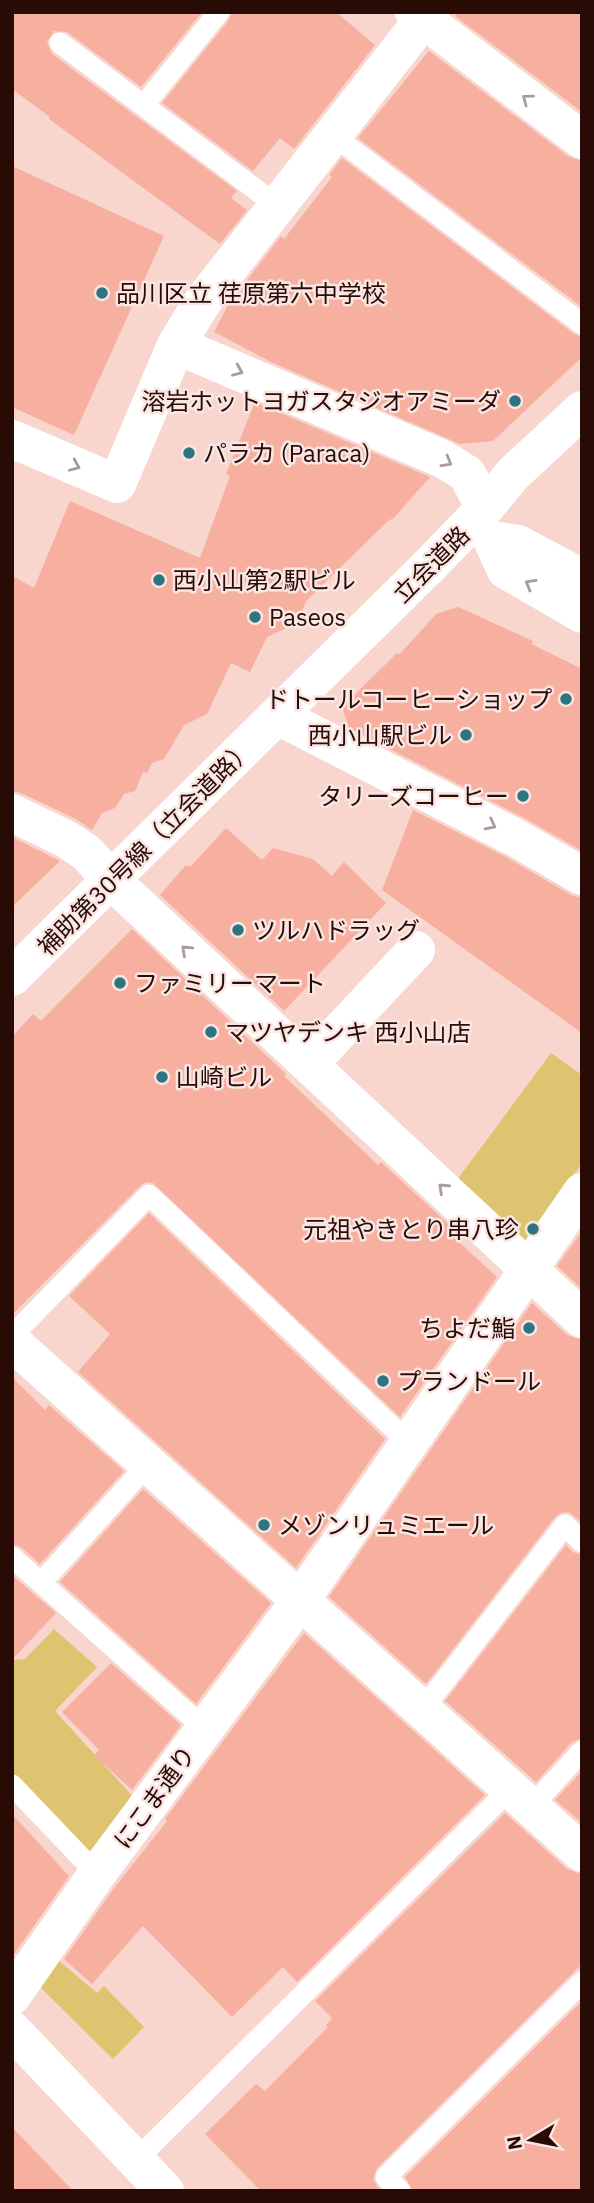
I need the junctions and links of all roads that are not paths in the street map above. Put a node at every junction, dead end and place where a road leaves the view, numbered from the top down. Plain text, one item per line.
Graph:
1 (219, 12) edge
2 (422, 15) edge
3 (60, 43) dead end
4 (144, 105) junction
5 (580, 134) edge
6 (332, 135) junction
7 (278, 206) junction
8 (582, 324) edge
9 (176, 345) junction
10 (582, 410) edge
11 (12, 439) edge
12 (483, 524) junction
13 (582, 578) edge
14 (582, 614) edge
15 (278, 716) junction
16 (12, 813) edge
17 (582, 876) edge
18 (112, 881) junction
19 (416, 950) dead end
20 (12, 977) edge
21 (309, 1064) junction
22 (582, 1192) edge
23 (528, 1268) junction
24 (582, 1319) edge
25 (12, 1336) edge
26 (12, 1342) edge
27 (410, 1443) junction
28 (148, 1464) junction
29 (582, 1542) edge
30 (12, 1557) edge
31 (41, 1583) junction
32 (300, 1601) junction
33 (422, 1710) junction
34 (204, 1728) junction
35 (582, 1751) edge
36 (12, 1785) edge
37 (520, 1798) junction
38 (582, 1853) edge
39 (97, 1874) junction
40 (582, 1982) edge
41 (12, 1996) edge
42 (12, 2030) edge
43 (135, 2161) junction
44 (165, 2191) edge
45 (400, 2191) edge

1 - 4 lane
5 -> 2 street
2 - 6 street
3 - 4 lane
4 - 7 lane
6 - 7 street
6 - 8 lane
7 - 9 street
11 -> 9 street
9 -> 12 street
10 - 12 street, 立会道路
12 - 13 street
14 -> 12 street
12 - 15 street, 立会道路
15 -> 17 street
15 - 18 street, 補助第30号線（立会道路）
16 - 18 street
18 - 20 street, 補助第30号線（立会道路）
21 -> 18 street
19 - 21 street
23 -> 21 street
22 - 23 street, にこま通り
23 - 24 street
23 - 27 street, にこま通り
25 - 27 lane
26 - 28 street
27 - 32 street, にこま通り
28 - 31 lane
28 - 32 street
29 - 33 lane
30 - 31 lane
31 - 34 lane
32 - 33 street
32 - 34 street, にこま通り
33 - 37 street
34 - 39 street, にこま通り
35 - 37 lane
36 - 39 lane
37 - 38 street
37 - 43 lane
39 - 41 street, にこま通り
40 - 45 lane
42 - 43 street
43 - 44 street

